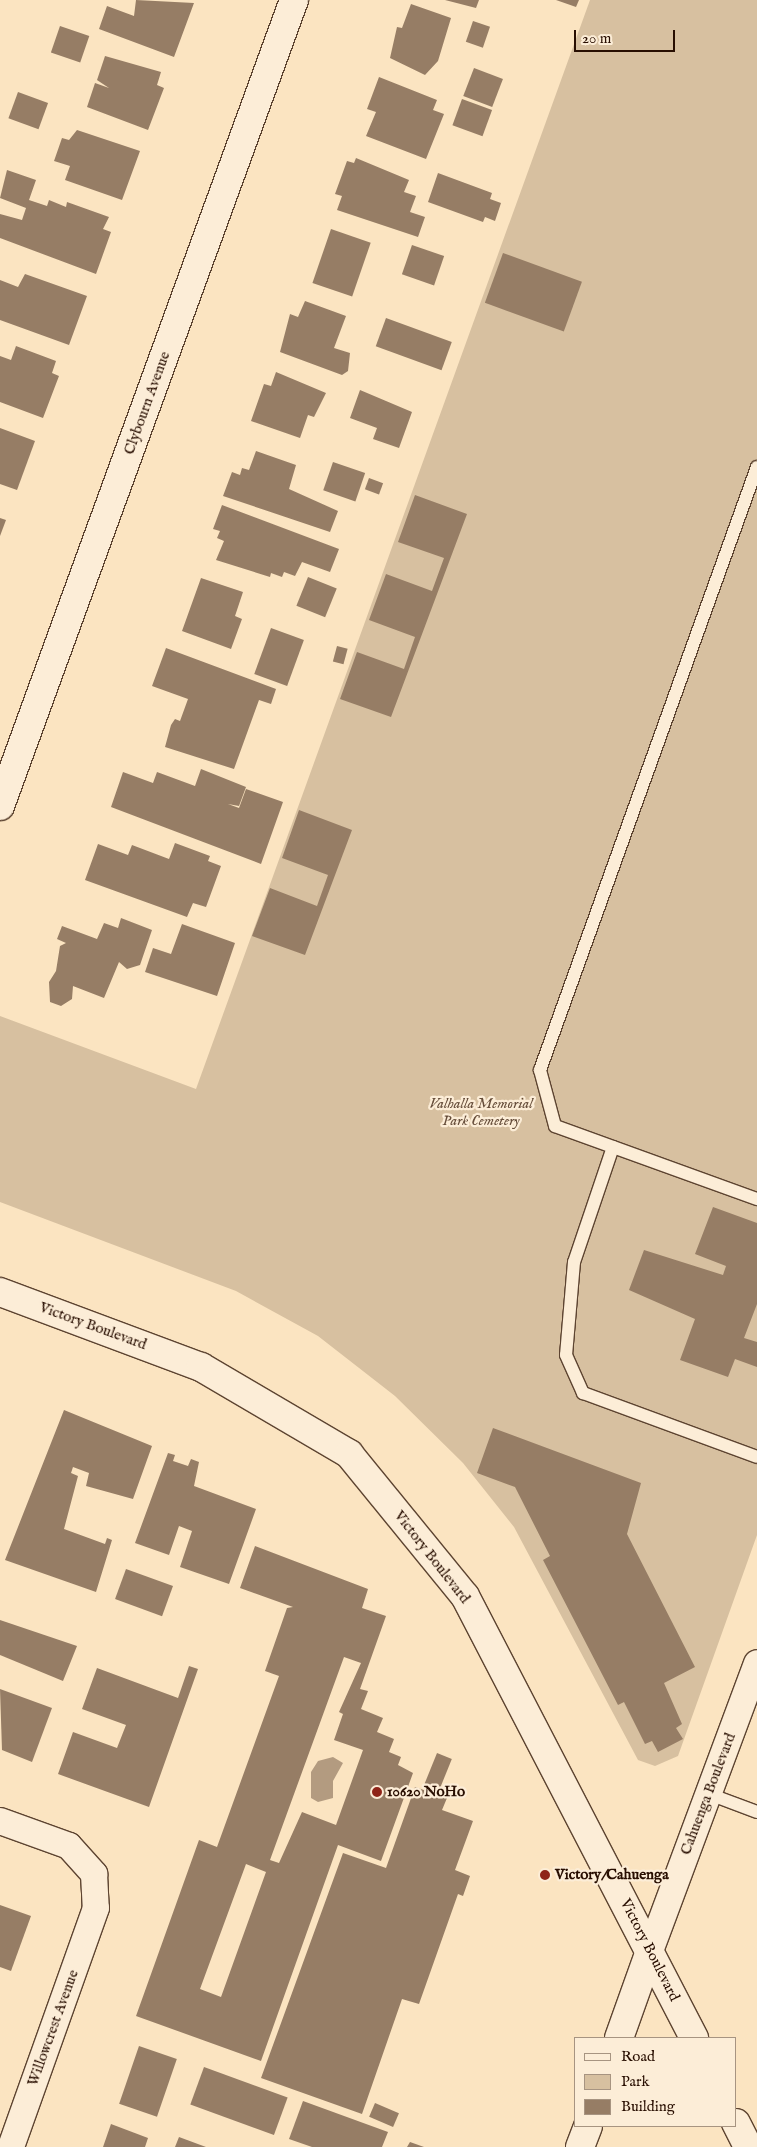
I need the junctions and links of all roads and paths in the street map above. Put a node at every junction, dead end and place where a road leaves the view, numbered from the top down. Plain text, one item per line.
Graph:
1 (294, 0) edge
2 (757, 467) edge
3 (0, 806) edge
4 (613, 1146) junction
5 (757, 1199) edge
6 (0, 1292) edge
7 (757, 1458) edge
8 (757, 1663) edge
9 (709, 1794) junction
10 (757, 1812) edge
11 (0, 1821) edge
12 (650, 1951) junction
13 (619, 2037) edge
14 (693, 2037) edge
15 (737, 2125) edge
16 (588, 2127) edge
17 (11, 2147) edge
18 (580, 2147) edge
19 (748, 2147) edge

1 - 3 main road, Clybourn Avenue
2 - 4 lane
4 - 5 lane
4 - 7 lane
6 - 12 main road, Victory Boulevard
8 - 9 street, Cahuenga Boulevard
9 - 10 lane
9 - 12 street, Cahuenga Boulevard
11 - 17 street, Willowcrest Avenue
12 - 13 main road, Cahuenga Boulevard
12 - 14 main road, Victory Boulevard
15 - 19 main road
16 - 18 main road

